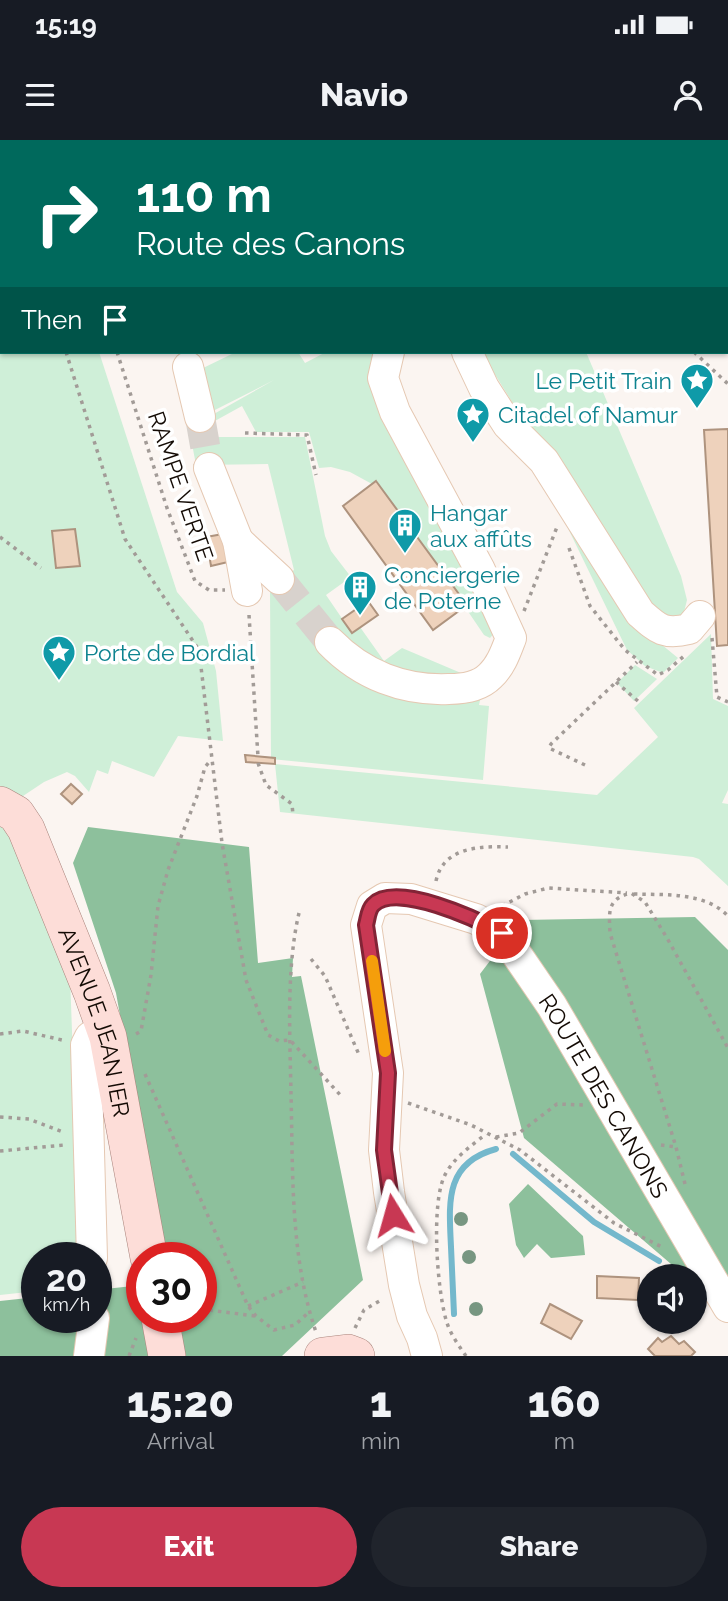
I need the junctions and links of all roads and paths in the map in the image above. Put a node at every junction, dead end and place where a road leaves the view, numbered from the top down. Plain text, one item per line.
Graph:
1 (67, 354) edge
2 (118, 354) edge
3 (389, 354) edge
4 (468, 354) edge
5 (696, 354) edge
6 (186, 358) edge
7 (728, 384) edge
8 (200, 417) tunnel mouth
9 (245, 433) dead end
10 (209, 468) tunnel mouth
11 (316, 475) dead end
12 (559, 523) dead end
13 (0, 537) edge
14 (238, 541) junction
15 (41, 568) dead end
16 (279, 579) tunnel mouth
17 (247, 591) junction
18 (699, 616) joint
19 (510, 638) junction
20 (330, 642) tunnel mouth
21 (678, 661) dead end
22 (638, 662) dead end
23 (668, 670) dead end
24 (616, 682) junction
25 (639, 702) dead end
26 (728, 702) edge
27 (258, 757) dead end
28 (211, 760) junction
29 (258, 762) dead end
30 (585, 765) dead end
31 (0, 805) edge
32 (293, 815) dead end
33 (508, 847) dead end
34 (632, 893) junction
35 (432, 904) junction
36 (299, 913) dead end
37 (728, 916) edge
38 (476, 919) junction
39 (311, 960) dead end
40 (0, 1034) edge
41 (290, 1041) junction
42 (110, 1045) junction
43 (728, 1048) edge
44 (361, 1061) dead end
45 (387, 1097) junction
46 (344, 1098) dead end
47 (610, 1106) junction
48 (0, 1117) edge
49 (486, 1133) junction
50 (494, 1137) junction
51 (89, 1142) junction
52 (677, 1147) dead end
53 (0, 1151) edge
54 (92, 1242) edge
55 (146, 1242) edge
56 (666, 1249) dead end
57 (303, 1282) junction
58 (388, 1296) dead end
59 (248, 1306) junction
60 (728, 1307) edge
61 (217, 1311) edge
62 (309, 1312) junction
63 (256, 1316) junction
64 (92, 1333) edge
65 (163, 1333) edge
66 (338, 1355) edge
67 (89, 1356) edge
68 (167, 1356) edge
69 (427, 1356) edge
70 (466, 1356) edge

1 - 28 path
2 - 17 path, RAMPE VERTE
3 - 19 street
4 - 18 street
5 - 7 path
6 - 8 street
9 - 11 path
10 - 14 street
12 - 19 path
13 - 15 path
14 - 16 street
14 - 17 street
17 - 27 path
18 - 26 path
19 - 20 street
21 - 23 path
22 - 24 path
24 - 25 path
24 - 30 path
28 - 41 path
28 - 42 path
29 - 32 path
31 - 42 main road, AVENUE JEAN IER
33 - 35 path
34 - 37 path
34 - 38 path
34 - 43 path
34 - 52 path
35 - 38 street, ROUTE DES CANONS
35 - 45 street, ROUTE DES CANONS
36 - 41 path
38 - 47 street, ROUTE DES CANONS
39 - 44 path
40 - 42 path
41 - 46 path
41 - 57 path
42 - 51 street
42 - 55 main road, AVENUE JEAN IER
42 - 59 path
45 - 49 path
45 - 69 street, ROUTE DES CANONS
47 - 50 path
47 - 60 street, ROUTE DES CANONS
48 - 51 path
49 - 50 path
49 - 70 path
50 - 56 path
51 - 53 path
51 - 54 street
57 - 59 path
57 - 62 path
58 - 66 path
59 - 63 path
61 - 63 path
62 - 63 path
62 - 66 path
64 - 67 street
65 - 68 main road

